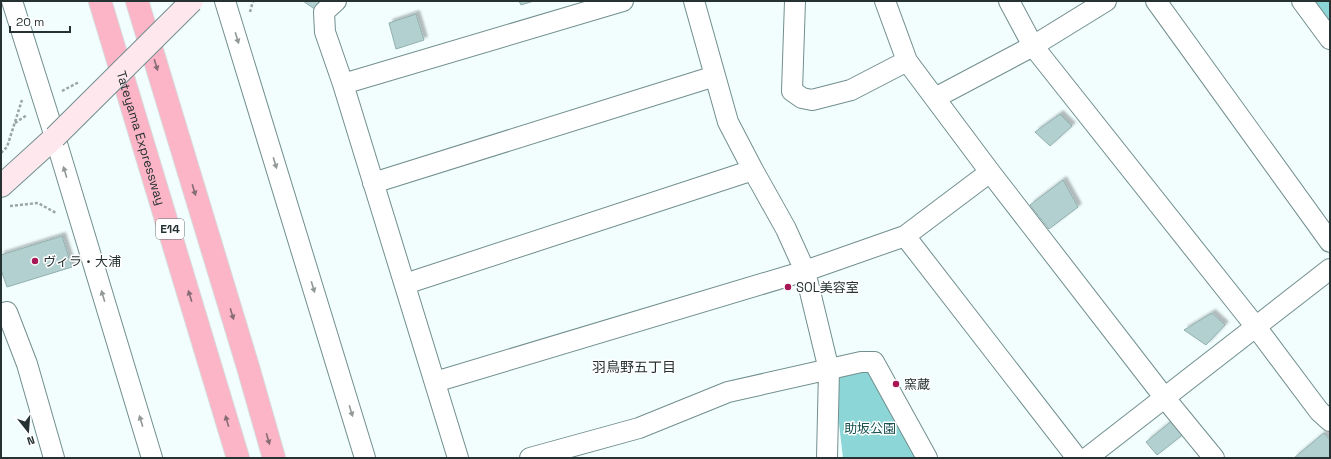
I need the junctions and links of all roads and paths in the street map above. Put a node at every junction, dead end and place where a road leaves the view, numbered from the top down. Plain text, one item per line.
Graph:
1 (12, 1) edge
2 (100, 1) edge
3 (137, 1) edge
4 (192, 1) edge
5 (226, 1) edge
6 (336, 1) edge
7 (623, 1) edge
8 (694, 1) edge
9 (795, 1) edge
10 (884, 1) edge
11 (1010, 1) edge
12 (1106, 1) edge
13 (1156, 1) edge
14 (1302, 1) edge
15 (1330, 39) edge
16 (1033, 46) junction
17 (907, 61) junction
18 (715, 76) junction
19 (85, 78) dead end
20 (343, 84) junction
21 (23, 96) dead end
22 (935, 98) junction
23 (44, 104) junction
24 (15, 123) junction
25 (55, 137) junction
26 (1, 153) edge
27 (753, 170) junction
28 (990, 172) junction
29 (373, 183) junction
30 (1, 186) edge
31 (905, 236) junction
32 (1330, 242) edge
33 (1330, 269) edge
34 (805, 271) junction
35 (404, 284) junction
36 (1, 314) edge
37 (1256, 327) junction
38 (829, 370) junction
39 (435, 382) junction
40 (1164, 397) junction
41 (1330, 421) edge
42 (47, 456) edge
43 (152, 458) edge
44 (238, 458) edge
45 (274, 458) edge
46 (365, 458) edge
47 (458, 458) edge
48 (530, 458) edge
49 (827, 458) edge
50 (926, 458) edge
51 (1077, 458) edge
52 (1087, 458) edge
53 (1214, 458) edge

1 - 23 street
44 -> 2 highway, Tateyama Expressway / E14
3 -> 45 highway, E14
4 - 25 street, bridge
5 -> 46 street
6 - 20 street
7 - 20 street
8 - 18 street
9 - 17 street
10 - 17 street
11 - 16 street
12 - 16 street
13 - 32 street
14 - 15 street
16 - 22 street
16 - 37 street
17 - 22 street
18 - 27 street
18 - 29 street
19 - 23 path
20 - 29 street
21 - 24 path
22 - 28 street
23 - 24 path
23 - 25 street
24 - 26 path
25 - 30 street
43 -> 25 street
27 - 34 street
27 - 35 street
28 - 31 street
28 - 40 street
29 - 35 street
31 - 34 street
31 - 51 street
33 - 37 street
34 - 38 street
34 - 39 street
35 - 39 street
36 - 42 street
37 - 40 street
37 - 41 street
38 - 48 street
38 - 49 street
38 - 50 street
39 - 47 street
40 - 52 street
40 - 53 street

